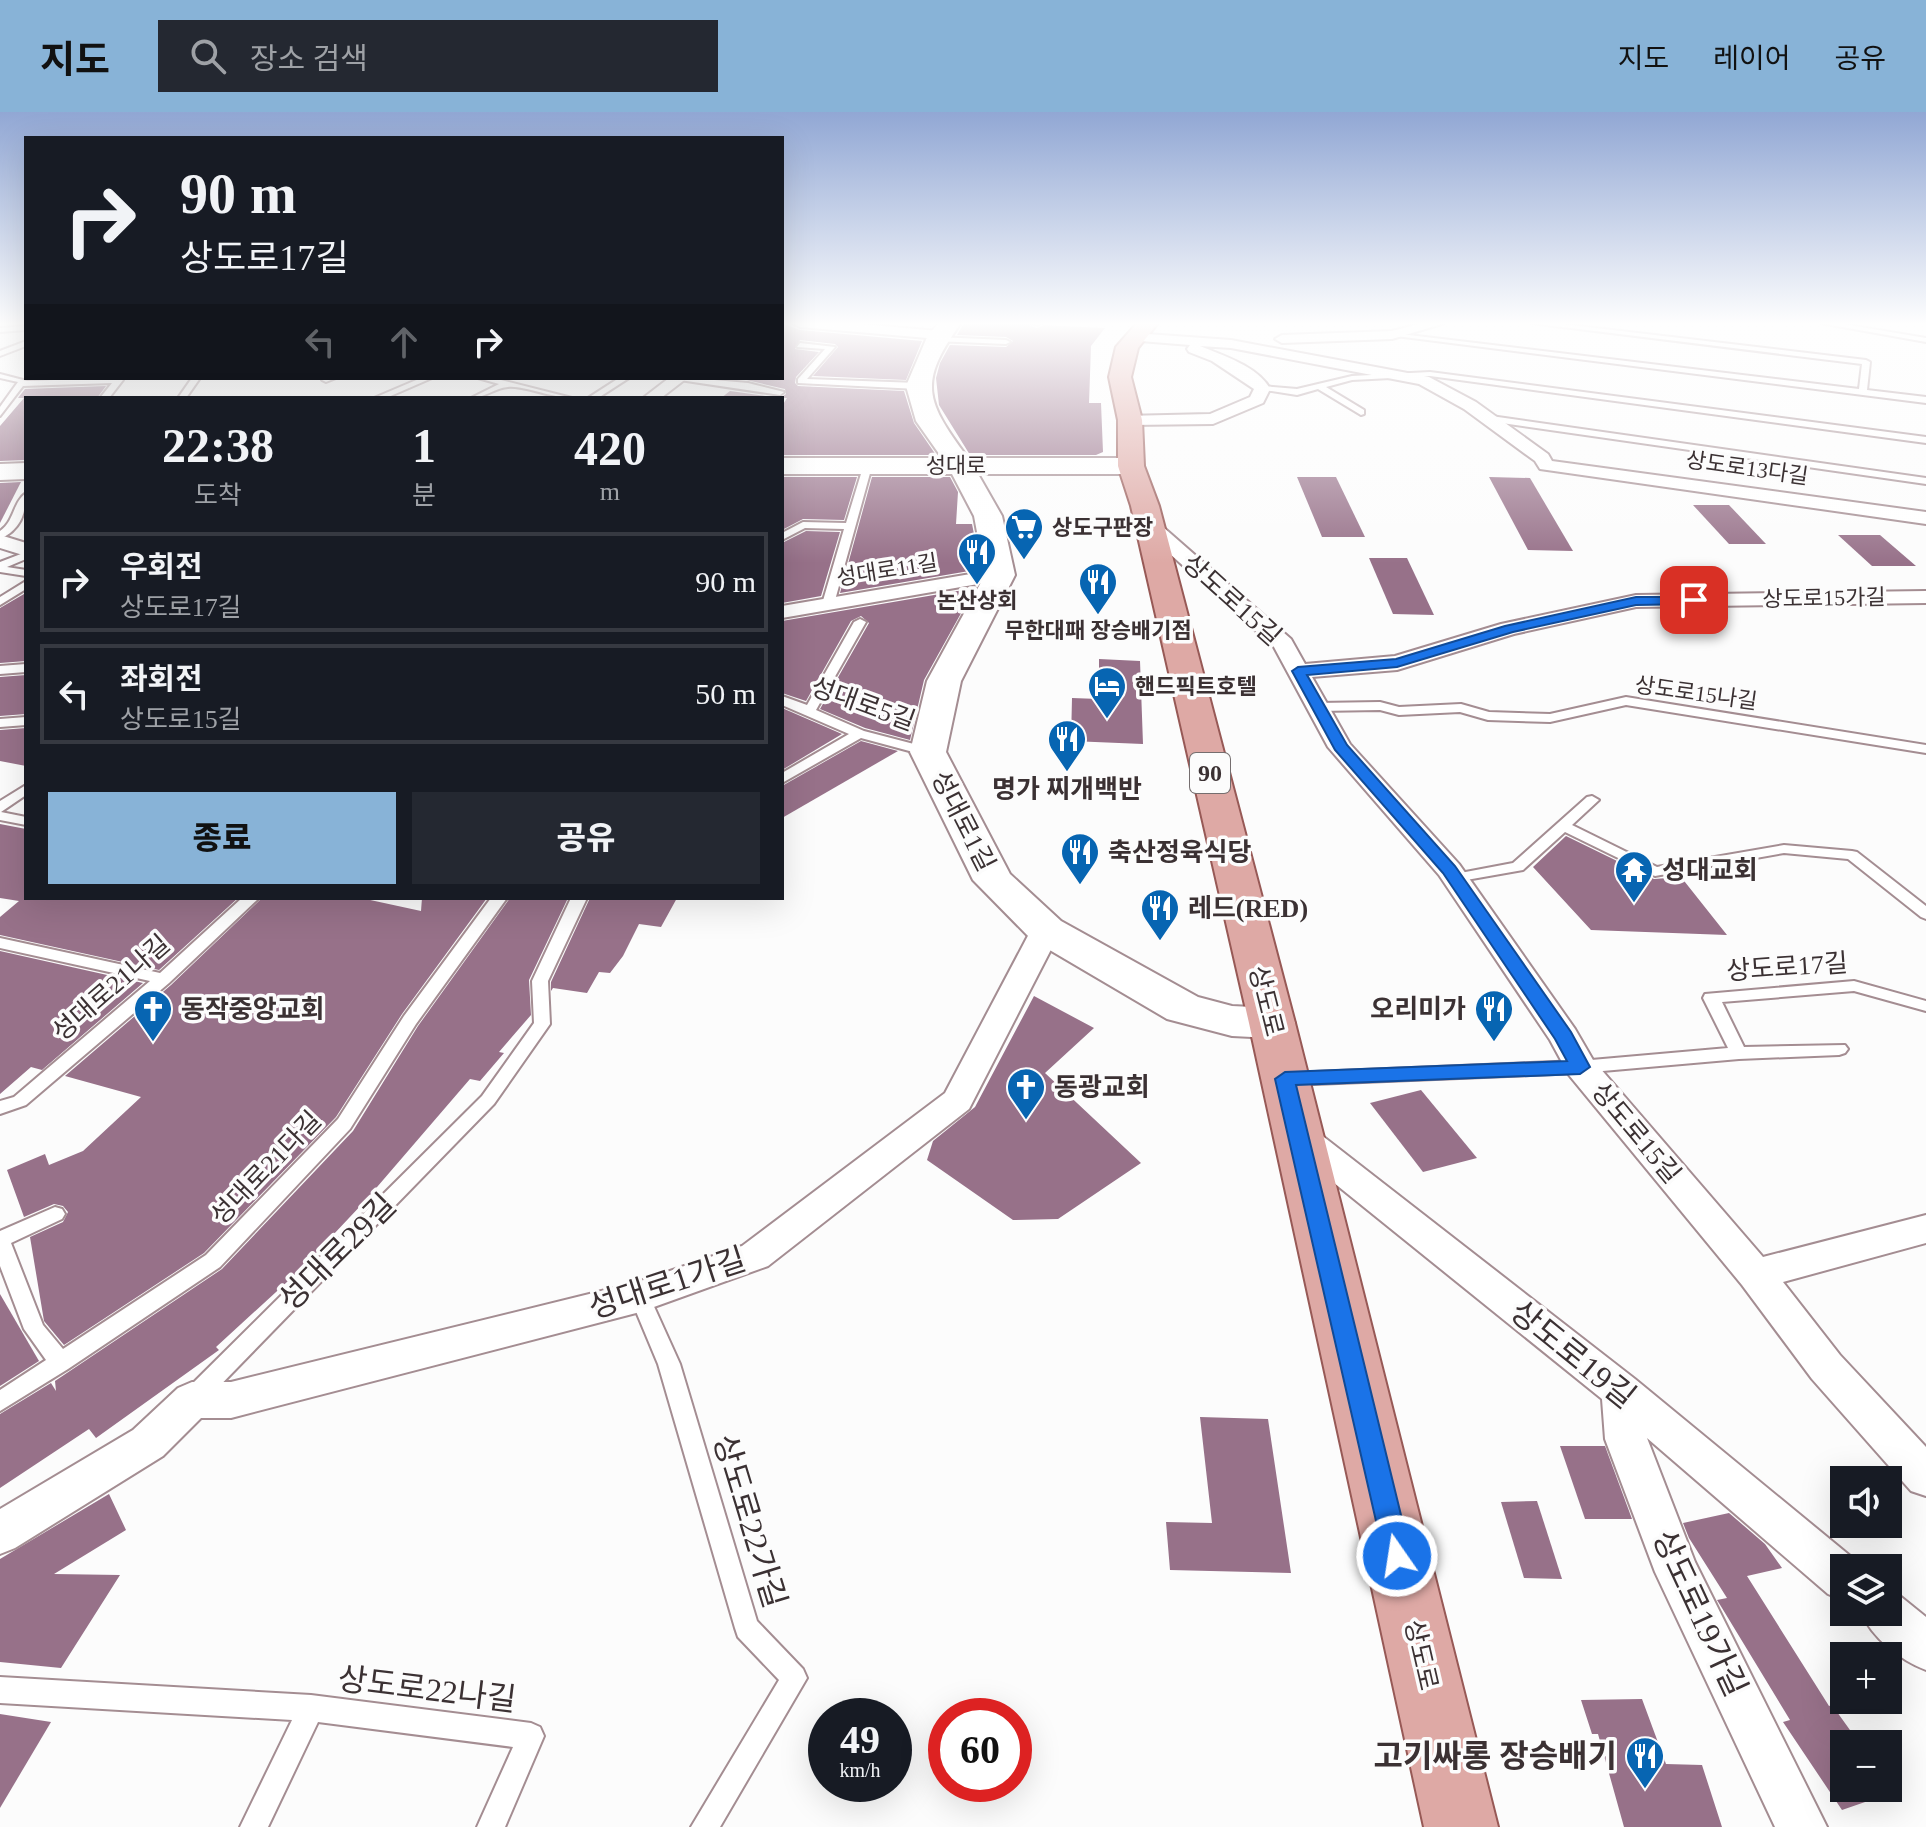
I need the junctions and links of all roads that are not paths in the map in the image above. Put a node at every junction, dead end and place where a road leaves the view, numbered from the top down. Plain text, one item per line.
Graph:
1 (923, 403) edge
2 (1126, 403) edge
3 (1252, 403) edge
4 (1346, 403) edge
5 (1467, 403) edge
6 (1648, 403) edge
7 (1361, 412) dead end
8 (1491, 419) junction
9 (1130, 420) junction
10 (1926, 440) edge
11 (960, 465) junction
12 (784, 466) edge
13 (867, 466) junction
14 (1131, 466) junction
15 (24, 471) edge
16 (0, 472) edge
17 (1926, 481) edge
18 (24, 501) edge
19 (1926, 518) edge
20 (1148, 524) junction
21 (850, 526) junction
22 (784, 536) edge
23 (0, 538) edge
24 (24, 551) edge
25 (24, 553) edge
26 (0, 567) edge
27 (24, 573) edge
28 (1000, 575) junction
29 (24, 585) edge
30 (1926, 597) edge
31 (0, 602) edge
32 (828, 604) junction
33 (784, 612) edge
34 (860, 622) dead end
35 (24, 668) edge
36 (0, 670) edge
37 (1298, 671) junction
38 (784, 701) edge
39 (1318, 707) junction
40 (806, 711) junction
41 (24, 721) edge
42 (0, 723) edge
43 (859, 734) junction
44 (1926, 749) edge
45 (928, 752) junction
46 (784, 778) edge
47 (24, 790) edge
48 (1592, 800) dead end
49 (0, 808) edge
50 (0, 816) edge
51 (24, 821) edge
52 (1563, 826) junction
53 (1455, 878) junction
54 (249, 900) edge
55 (498, 900) edge
56 (578, 900) edge
57 (1926, 914) edge
58 (1046, 930) junction
59 (0, 943) edge
60 (163, 979) junction
61 (1926, 1006) edge
62 (1272, 1023) junction
63 (1839, 1049) dead end
64 (1739, 1053) junction
65 (1580, 1067) junction
66 (1285, 1079) junction
67 (0, 1108) edge
68 (1298, 1135) junction
69 (55, 1214) dead end
70 (1926, 1229) edge
71 (1755, 1274) junction
72 (640, 1297) junction
73 (61, 1363) junction
74 (1621, 1391) junction
75 (192, 1400) junction
76 (0, 1402) edge
77 (1926, 1477) edge
78 (0, 1533) edge
79 (1830, 1567) edge
80 (1901, 1626) edge
81 (1926, 1647) edge
82 (0, 1690) edge
83 (311, 1708) junction
84 (254, 1827) edge
85 (491, 1827) edge
86 (705, 1827) edge
87 (1461, 1827) edge
88 (1802, 1827) edge

1 - 11 street
2 - 9 main road, 상도로 / 90
3 - 9 street
4 - 7 lane
5 - 8 street, 상도로13다길
6 - 10 lane
8 - 17 lane
8 - 19 street, 상도로13다길
9 - 14 main road, 상도로 / 90
11 - 13 street, 성대로
11 - 14 street, 성대로
11 - 28 street
12 - 13 street, 성대로
13 - 21 lane
14 - 20 main road, 상도로 / 90
15 - 16 street
18 - 23 lane
20 - 37 street, 상도로15길
20 - 62 main road, 상도로 / 90
21 - 22 lane
21 - 32 lane
23 - 24 street
25 - 26 lane
26 - 27 lane
28 - 32 street, 성대로11길
28 - 45 street, 성대로1길
29 - 31 lane
30 - 37 street, 상도로15가길
32 - 33 street, 성대로11길
34 - 40 lane
35 - 36 lane
37 - 39 street, 상도로15길
38 - 40 lane, 성대로5길
39 - 44 lane, 상도로15나길
39 - 53 street, 상도로15길
40 - 43 lane, 성대로5길
41 - 42 lane
43 - 45 lane, 성대로5길
43 - 46 lane
45 - 58 street, 성대로1길
47 - 49 lane
48 - 52 lane
50 - 51 lane
52 - 53 lane
52 - 57 lane
53 - 65 street, 상도로15길
54 - 60 lane, 성대로21나길
55 - 73 lane, 성대로21다길
56 - 75 lane, 성대로29길
58 - 62 street, 성대로1길
58 - 72 street, 성대로1가길
59 - 60 lane
60 - 67 lane, 성대로21나길
61 - 64 lane, 상도로17길
62 - 66 main road, 상도로 / 90
63 - 64 lane
64 - 65 lane
65 - 66 lane
65 - 71 street, 상도로15길
66 - 68 main road, 상도로 / 90
68 - 74 street, 상도로19길
68 - 87 main road, 상도로 / 90
69 - 73 lane
70 - 71 street
71 - 77 street, 상도로15길
72 - 75 street, 성대로1가길
72 - 86 lane, 상도로22가길
73 - 76 lane, 성대로21다길
74 - 79 street, 상도로19길
74 - 88 street, 상도로19가길
75 - 78 street, 성대로29길
80 - 81 street
82 - 83 lane, 상도로22나길
83 - 84 lane, 상도로22나길
83 - 85 lane, 상도로22나길

